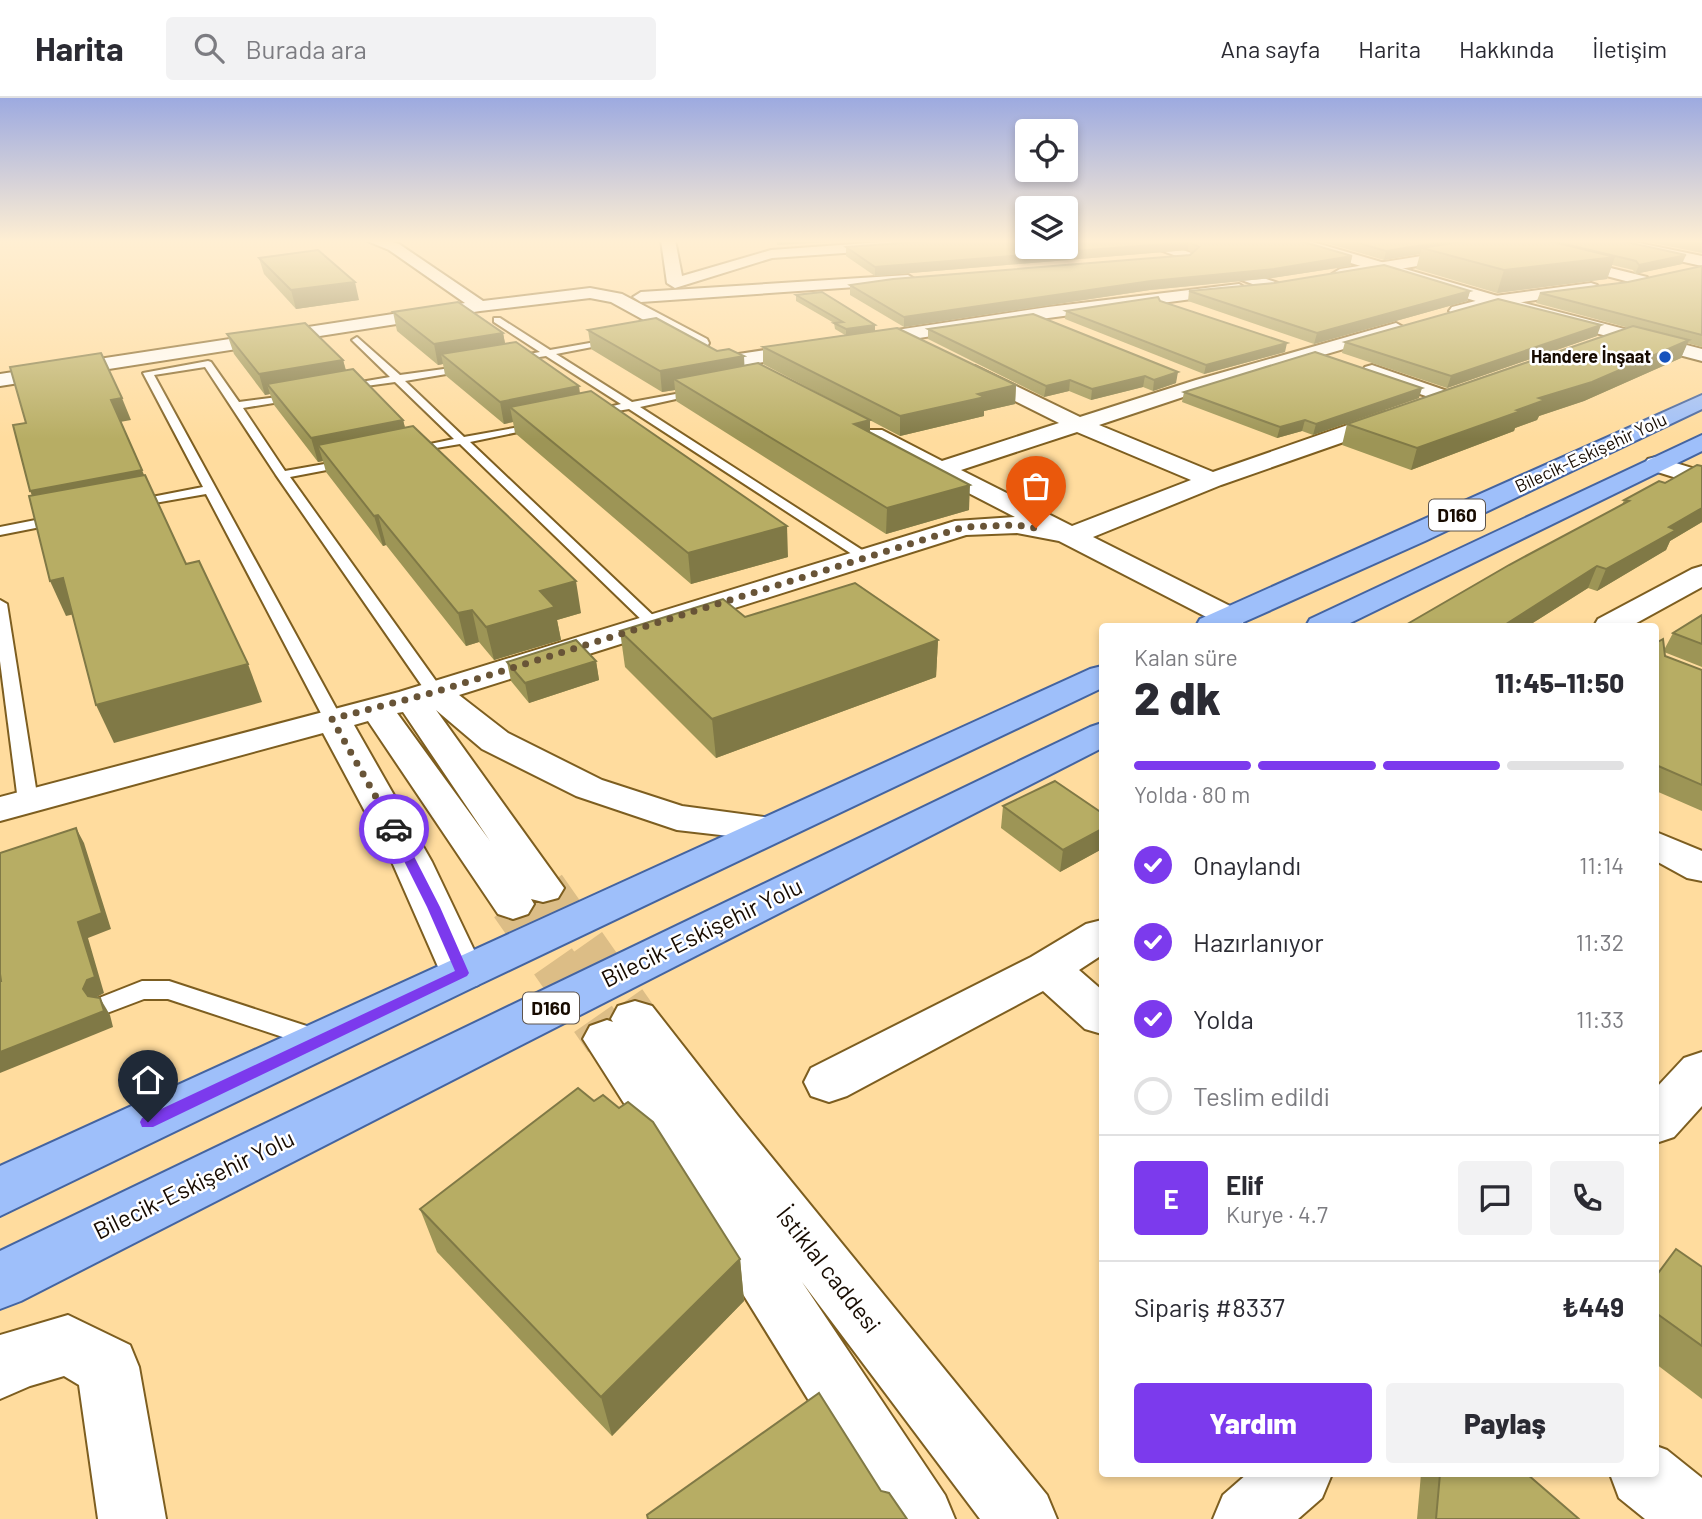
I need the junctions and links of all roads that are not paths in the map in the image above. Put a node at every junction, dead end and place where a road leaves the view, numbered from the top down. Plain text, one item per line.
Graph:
1 (478, 306) edge
2 (641, 306) edge
3 (1012, 306) edge
4 (1088, 306) edge
5 (1176, 306) edge
6 (1475, 306) edge
7 (1515, 306) edge
8 (1030, 314) junction
9 (1200, 314) edge
10 (1443, 315) edge
11 (866, 316) edge
12 (497, 320) dead end
13 (1417, 322) edge
14 (1067, 329) edge
15 (1626, 335) junction
16 (900, 337) junction
17 (624, 339) edge
18 (356, 340) dead end
19 (1289, 343) edge
20 (924, 348) edge
21 (1588, 349) edge
22 (1314, 351) junction
23 (549, 353) junction
24 (1702, 355) edge
25 (732, 360) junction
26 (948, 360) edge
27 (498, 362) edge
28 (485, 364) edge
29 (1178, 374) edge
30 (764, 377) edge
31 (397, 379) junction
32 (0, 380) edge
33 (1203, 384) junction
34 (712, 389) edge
35 (1475, 389) edge
36 (330, 390) edge
37 (316, 393) edge
38 (1449, 397) junction
39 (1702, 401) edge
40 (236, 406) junction
41 (633, 406) junction
42 (580, 416) edge
43 (554, 422) edge
44 (1080, 425) junction
45 (858, 426) edge
46 (462, 441) junction
47 (1702, 442) edge
48 (397, 453) edge
49 (359, 460) edge
50 (1656, 464) junction
51 (940, 469) junction
52 (282, 475) junction
53 (1702, 479) edge
54 (1212, 480) junction
55 (211, 489) junction
56 (118, 507) edge
57 (79, 515) edge
58 (0, 531) edge
59 (1073, 535) junction
60 (866, 557) junction
61 (1702, 575) edge
62 (0, 604) edge
63 (1221, 622) edge
64 (1327, 623) edge
65 (1614, 623) edge
66 (654, 624) junction
67 (1099, 678) edge
68 (407, 700) junction
69 (332, 719) junction
70 (1099, 735) edge
71 (14, 805) edge
72 (772, 829) junction
73 (1659, 846) edge
74 (1702, 868) edge
75 (528, 896) tunnel mouth
76 (1099, 937) edge
77 (1047, 970) junction
78 (463, 973) junction
79 (107, 1004) dead end
80 (1099, 1013) edge
81 (320, 1041) junction
82 (1702, 1072) edge
83 (829, 1082) dead end
84 (1659, 1119) edge
85 (0, 1192) edge
86 (0, 1281) edge
87 (0, 1368) edge
88 (1295, 1477) edge
89 (1647, 1477) edge
90 (132, 1519) edge
91 (921, 1519) edge
92 (1023, 1519) edge
93 (1247, 1519) edge
94 (1698, 1519) edge

1 - 32 street
2 - 25 street
3 - 8 street
4 - 8 street
5 - 9 street
6 - 10 street
7 - 15 street
8 - 14 street
8 - 16 street
11 - 16 street
12 - 23 lane
13 - 22 street
15 - 21 street
15 - 24 street
16 - 20 street
16 - 25 street
17 - 23 lane
18 - 31 lane
19 - 22 street
22 - 33 street
22 - 38 street
23 - 27 lane
23 - 41 lane
25 - 30 street
26 - 44 street
28 - 31 lane
29 - 33 street
31 - 36 lane
31 - 46 lane
33 - 44 street
34 - 41 lane
35 - 38 street
37 - 40 lane
38 - 54 street
39 - 63 main road, Bilecik-Eskişehir Yolu / D160
40 - 52 lane
40 - 55 lane
41 - 42 lane
41 - 60 lane
43 - 46 lane
44 - 51 street
44 - 54 street
45 - 51 street
46 - 48 lane
46 - 66 lane
47 - 50 main road, Bilecik-Eskişehir Yolu / D160
49 - 52 lane
50 - 53 street
50 - 64 main road, Bilecik-Eskişehir Yolu / D160
51 - 59 street
52 - 68 lane
54 - 59 street
55 - 56 lane
55 - 69 lane
57 - 58 lane
59 - 60 street
59 - 63 street
60 - 66 street
61 - 65 street
62 - 71 lane
66 - 68 street
67 - 72 main road
68 - 69 street
68 - 72 street
68 - 75 street
69 - 71 street
69 - 78 street
70 - 86 main road, Bilecik-Eskişehir Yolu / D160
72 - 78 main road
73 - 74 street
76 - 77 street
77 - 80 street
77 - 83 street
78 - 81 main road
79 - 81 lane
81 - 85 main road
82 - 84 street
87 - 90 street
88 - 93 street
89 - 94 street
91 - 92 street, İstiklal caddesi

